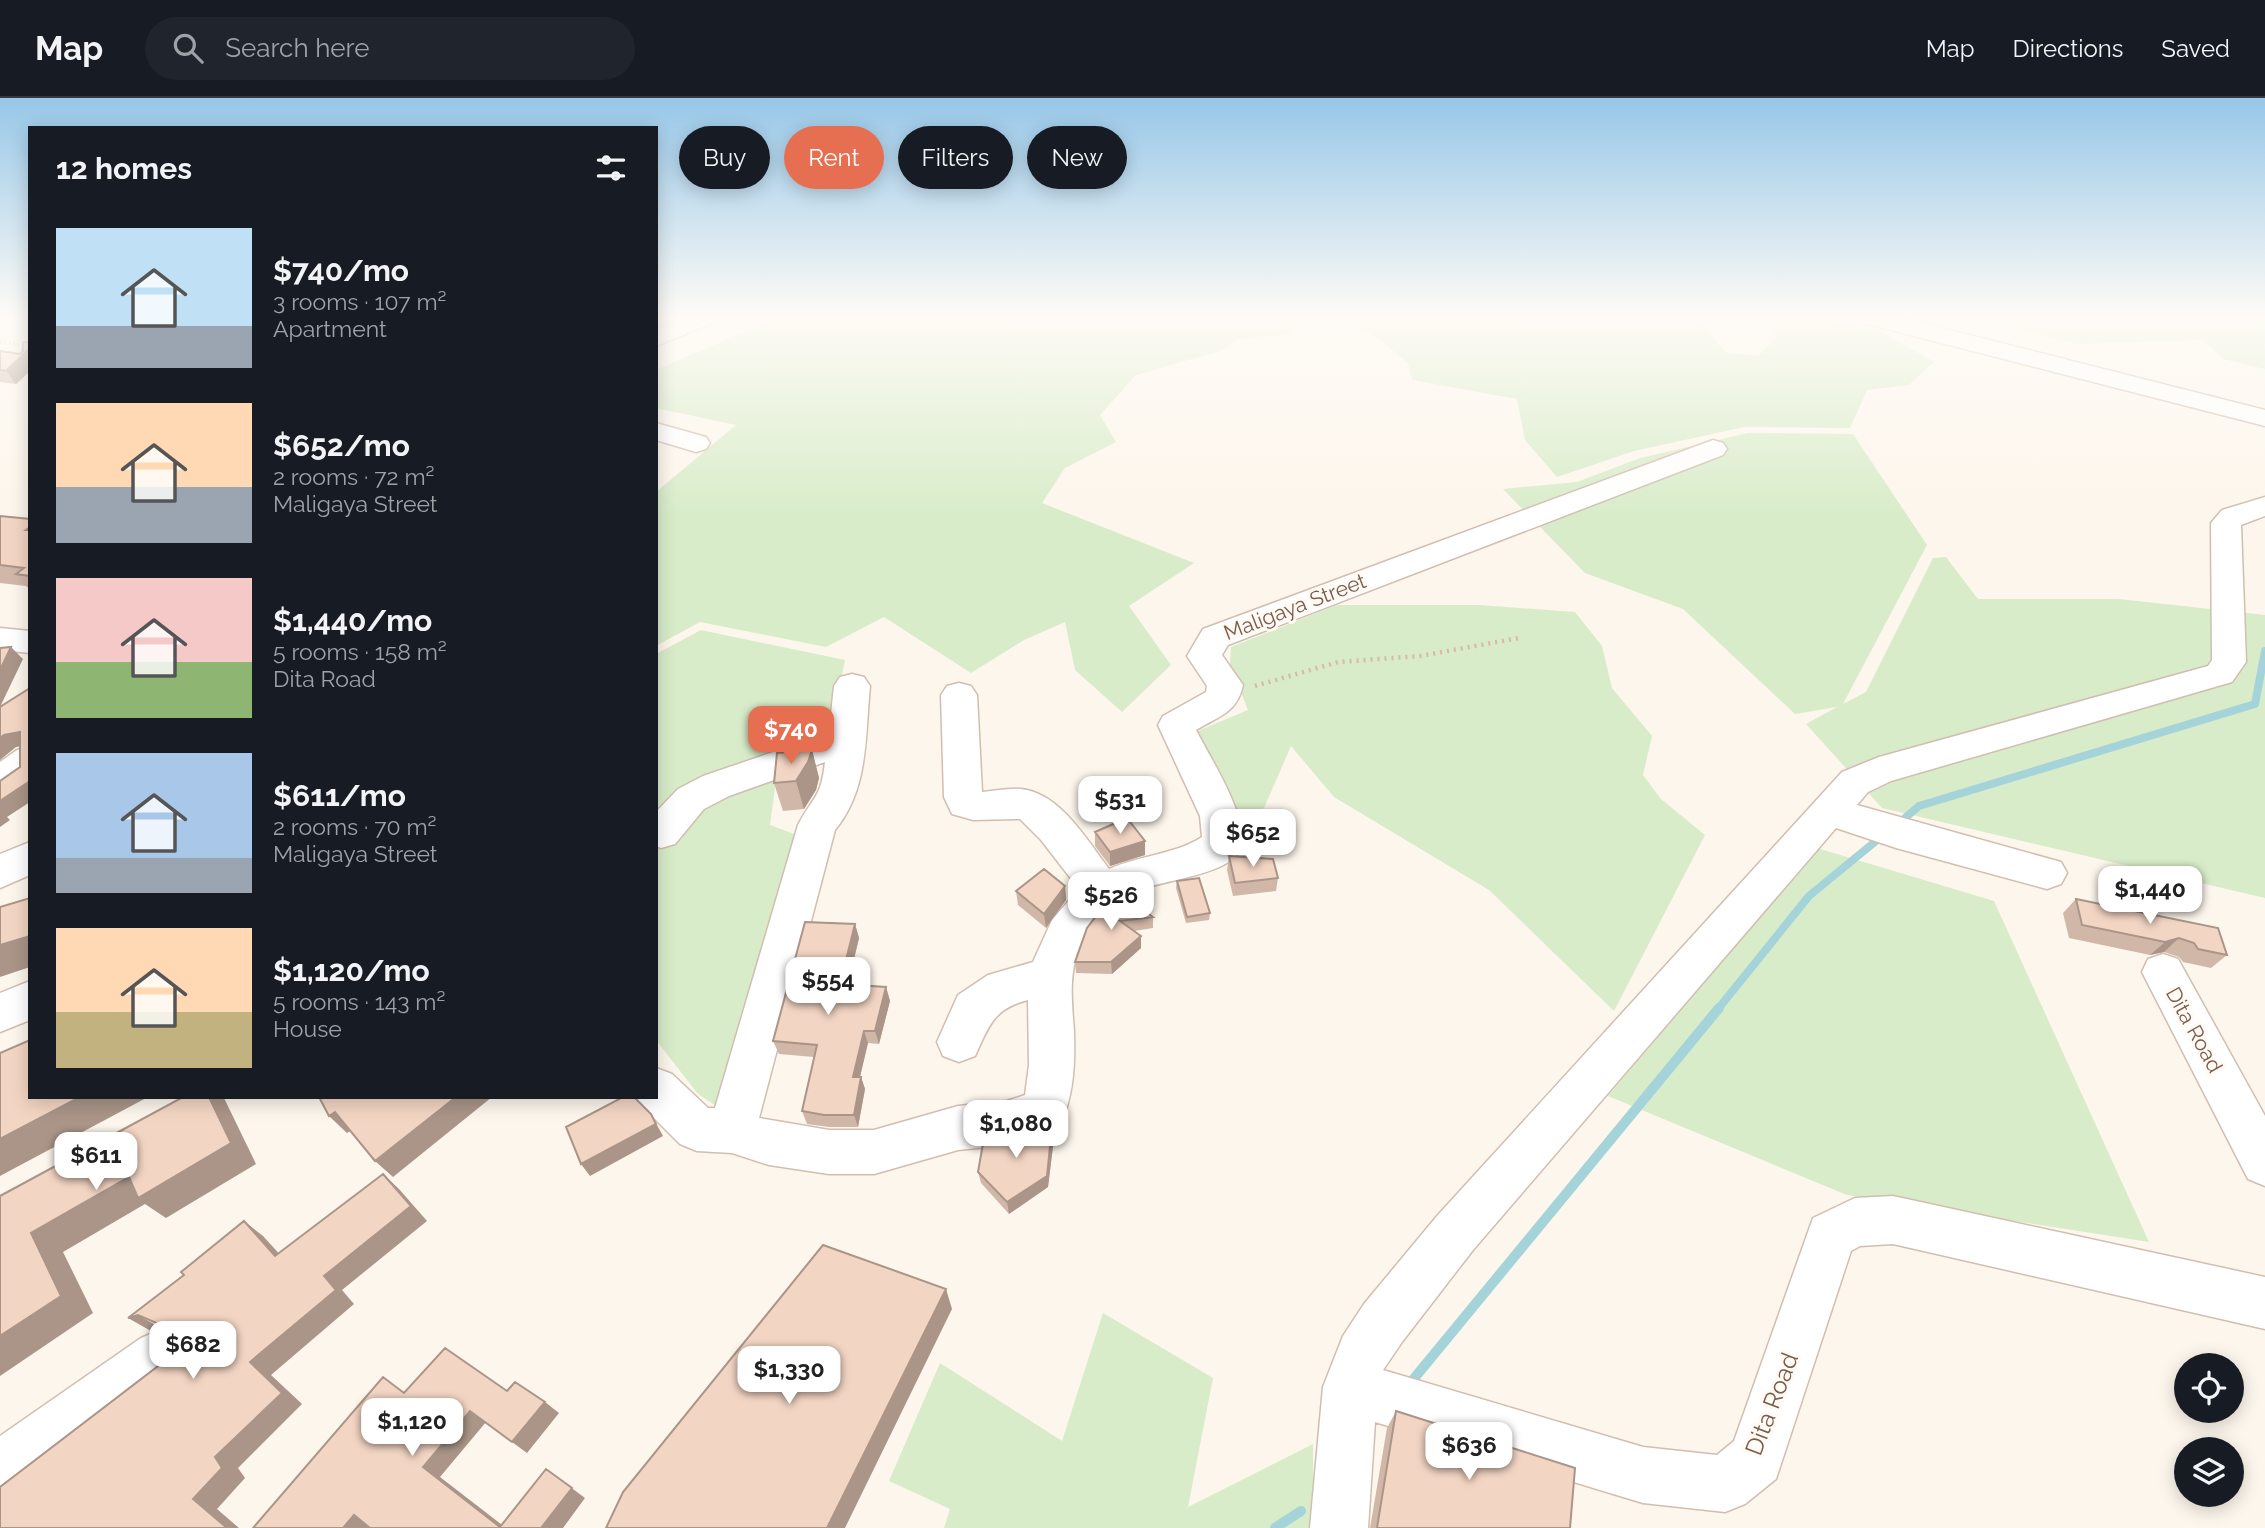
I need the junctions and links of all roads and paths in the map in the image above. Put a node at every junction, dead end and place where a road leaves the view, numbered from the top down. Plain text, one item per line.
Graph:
1 (2134, 385) edge
2 (2265, 418) edge
3 (658, 432) edge
4 (696, 443) dead end
5 (1713, 449) dead end
6 (2265, 506) edge
7 (1519, 638) dead end
8 (0, 639) edge
9 (28, 642) edge
10 (852, 686) dead end
11 (960, 695) dead end
12 (1222, 699) junction
13 (848, 740) junction
14 (28, 761) edge
15 (0, 781) edge
16 (1829, 811) junction
17 (661, 832) dead end
18 (28, 858) edge
19 (0, 872) edge
20 (2047, 873) dead end
21 (1104, 892) junction
22 (2163, 972) dead end
23 (1050, 976) junction
24 (28, 1001) edge
25 (0, 1013) edge
26 (959, 1042) dead end
27 (658, 1091) edge
28 (732, 1132) junction
29 (2265, 1163) edge
30 (2265, 1303) edge
31 (160, 1357) edge
32 (1350, 1387) junction
33 (0, 1470) edge
34 (1339, 1528) edge

1 - 2 street
3 - 4 street
5 - 12 street, Maligaya Street
6 - 16 street
7 - 12 path
8 - 9 street
10 - 13 street
11 - 21 street
12 - 21 street
13 - 17 street
13 - 28 street
14 - 15 street
16 - 20 street
16 - 32 street
18 - 19 street
21 - 23 street
22 - 29 street, Dita Road
23 - 26 street
23 - 28 street
24 - 25 street
27 - 28 street
30 - 32 street, Dita Road
31 - 33 street
32 - 34 street

